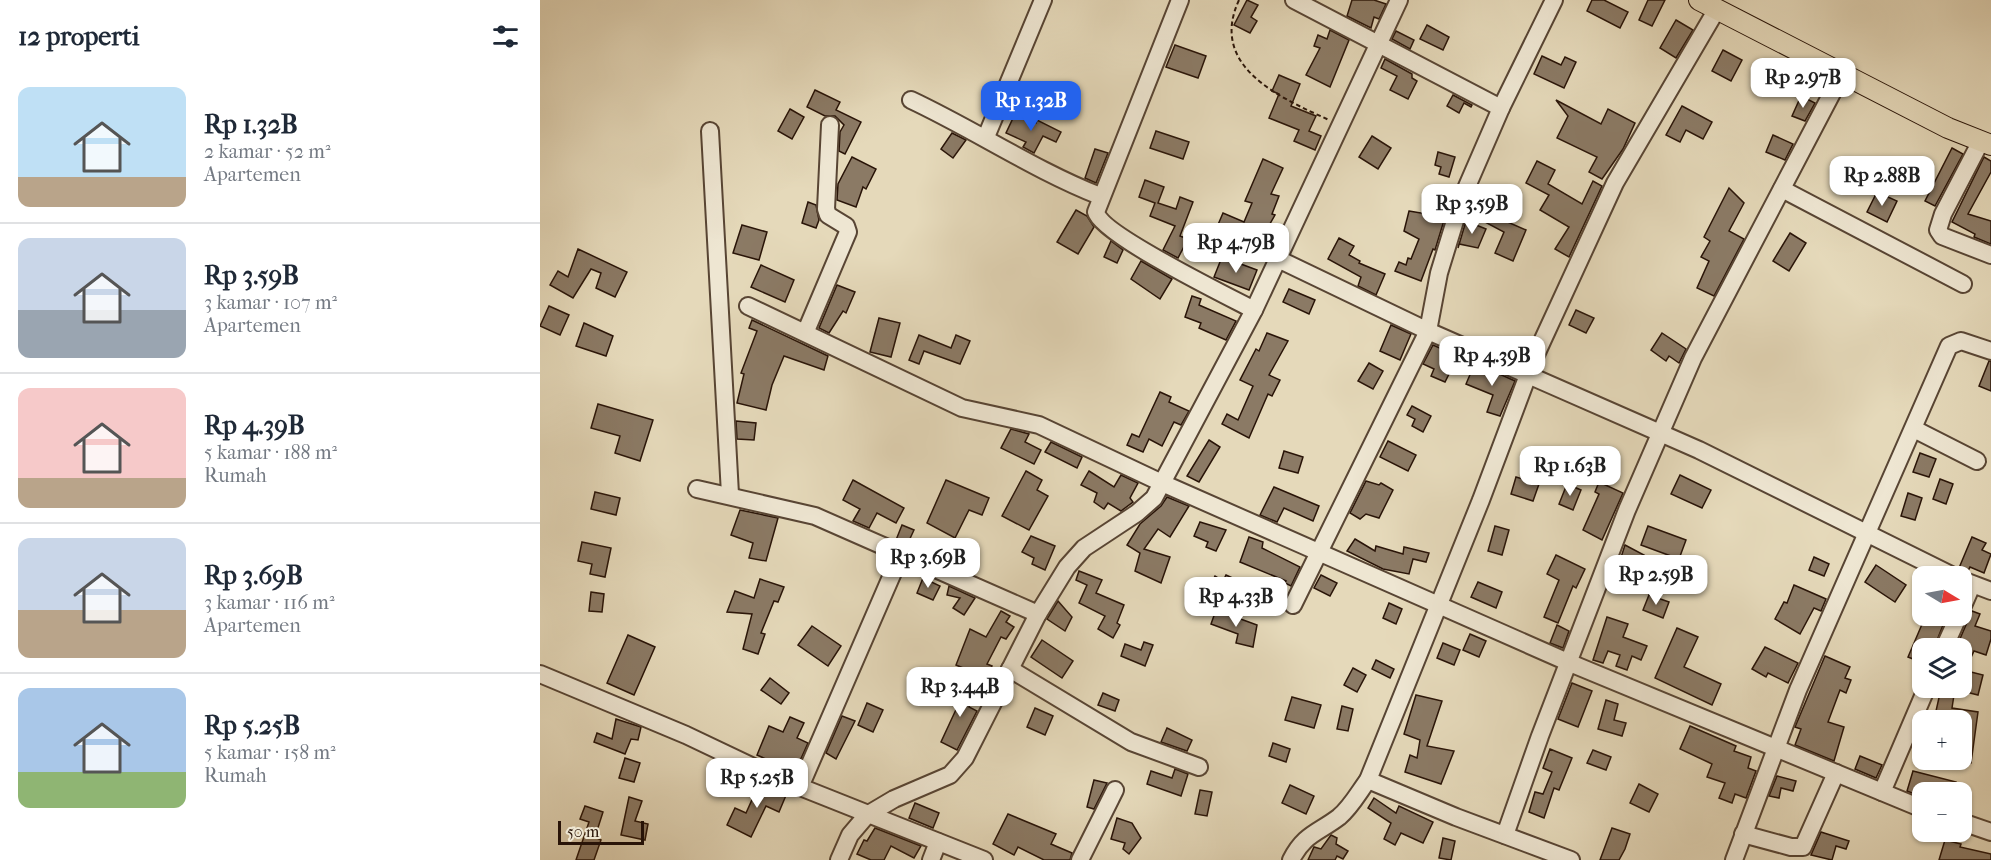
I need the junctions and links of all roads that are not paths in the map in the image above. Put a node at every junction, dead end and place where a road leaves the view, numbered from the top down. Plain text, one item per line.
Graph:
1 (1042, 0) edge
2 (1180, 0) edge
3 (1294, 0) edge
4 (1399, 0) edge
5 (1554, 0) edge
6 (1699, 0) edge
7 (1717, 9) junction
8 (1379, 43) junction
9 (1842, 74) junction
10 (910, 100) dead end
11 (1501, 108) junction
12 (830, 125) dead end
13 (710, 131) dead end
14 (986, 137) junction
15 (1986, 143) edge
16 (1782, 189) junction
17 (1100, 196) junction
18 (1991, 255) edge
19 (1278, 259) junction
20 (1963, 284) dead end
21 (748, 306) dead end
22 (1254, 310) junction
23 (1428, 331) junction
24 (806, 332) junction
25 (1991, 351) edge
26 (1527, 375) junction
27 (1914, 429) junction
28 (1660, 433) junction
29 (1977, 461) dead end
30 (1162, 483) junction
31 (697, 489) dead end
32 (730, 494) junction
33 (1866, 535) junction
34 (1318, 552) junction
35 (901, 554) junction
36 (1932, 566) edge
37 (1972, 584) edge
38 (1991, 591) edge
39 (1293, 604) dead end
40 (1439, 606) junction
41 (1038, 614) junction
42 (1570, 663) junction
43 (1010, 669) junction
44 (540, 674) edge
45 (1922, 698) edge
46 (1774, 748) junction
47 (1198, 767) dead end
48 (1836, 773) junction
49 (1368, 780) junction
50 (800, 787) junction
51 (1115, 790) dead end
52 (1882, 792) junction
53 (1912, 804) edge
54 (867, 815) junction
55 (1972, 825) edge
56 (1991, 832) edge
57 (1743, 834) junction
58 (1505, 835) junction
59 (938, 842) junction
60 (839, 860) edge
61 (931, 860) edge
62 (984, 860) edge
63 (1080, 860) edge
64 (1291, 860) edge
65 (1571, 860) edge
66 (1734, 860) edge

1 - 14 street
2 - 17 street
3 - 8 street
4 - 8 street
5 - 11 street
6 - 7 main road
7 - 9 main road
7 - 26 street
8 - 11 street
8 - 19 street
9 - 15 main road
9 - 16 street
10 - 14 street
11 - 23 street
12 - 24 street
13 - 32 street
14 - 17 street
15 - 18 street
16 - 20 street
16 - 28 street
17 - 22 street
19 - 22 street
19 - 23 street
21 - 24 street
22 - 30 street
23 - 26 street
23 - 34 street
24 - 30 street
25 - 27 street
26 - 28 street
26 - 40 street
27 - 29 street
27 - 33 street
28 - 33 street
28 - 42 street
30 - 34 street
30 - 41 street
31 - 32 street
32 - 35 street
33 - 36 street
33 - 46 street
34 - 39 street
34 - 40 street
35 - 41 street
35 - 50 street
37 - 38 street
40 - 42 street
40 - 49 street
41 - 43 street
42 - 46 street
42 - 58 street
43 - 47 street
43 - 54 street
44 - 50 street
45 - 52 street
46 - 48 street
46 - 57 street
48 - 52 street
48 - 57 street
49 - 58 street
49 - 64 street
50 - 54 street
51 - 63 street
52 - 53 street
54 - 59 street
54 - 60 street
55 - 56 street
57 - 66 street
58 - 65 street
59 - 61 street
59 - 62 street

